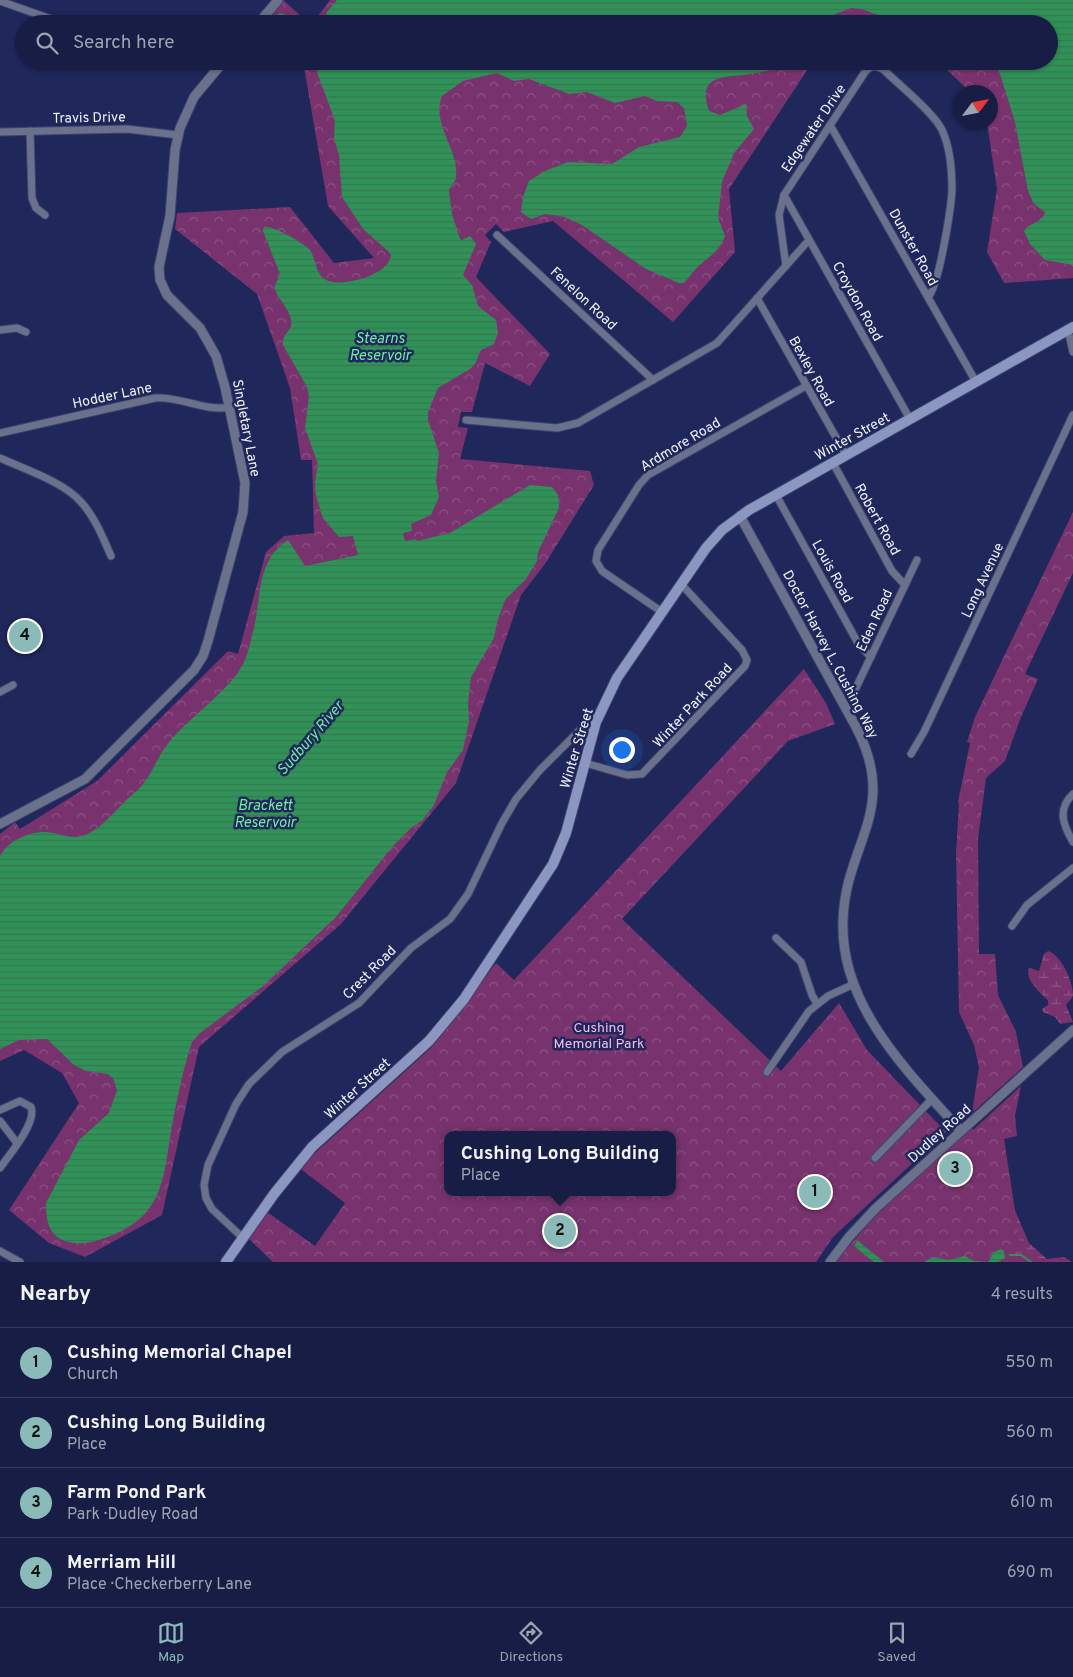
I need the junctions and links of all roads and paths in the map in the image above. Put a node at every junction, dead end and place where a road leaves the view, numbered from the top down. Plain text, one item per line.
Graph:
1 (278, 0) edge
2 (0, 1) edge
3 (43, 15) edge
4 (266, 15) edge
5 (215, 70) edge
6 (868, 70) edge
7 (884, 70) edge
8 (830, 125) junction
9 (30, 131) junction
10 (0, 132) edge
11 (178, 134) junction
12 (784, 195) junction
13 (45, 215) dead end
14 (497, 235) dead end
15 (809, 240) junction
16 (786, 266) junction
17 (928, 297) junction
18 (757, 298) junction
19 (1070, 328) edge
20 (0, 330) edge
21 (26, 332) dead end
22 (1073, 352) edge
23 (653, 380) junction
24 (976, 382) junction
25 (806, 386) junction
26 (230, 407) junction
27 (1073, 415) edge
28 (910, 419) junction
29 (466, 420) dead end
30 (0, 433) edge
31 (846, 456) junction
32 (0, 458) edge
33 (833, 463) junction
34 (776, 495) junction
35 (740, 516) junction
36 (111, 556) dead end
37 (917, 560) dead end
38 (681, 584) junction
39 (905, 585) junction
40 (662, 612) junction
41 (871, 657) junction
42 (12, 685) dead end
43 (1, 690) edge
44 (854, 692) dead end
45 (596, 722) junction
46 (911, 754) dead end
47 (585, 763) junction
48 (1073, 794) edge
49 (0, 824) edge
50 (1073, 842) edge
51 (1073, 868) edge
52 (1012, 926) dead end
53 (776, 938) dead end
54 (854, 984) junction
55 (817, 1004) junction
56 (1073, 1030) edge
57 (768, 1072) dead end
58 (932, 1099) junction
59 (0, 1110) edge
60 (0, 1121) edge
61 (961, 1131) junction
62 (17, 1143) junction
63 (876, 1158) dead end
64 (0, 1168) edge
65 (243, 1238) junction
66 (0, 1251) edge
67 (20, 1262) edge
68 (226, 1262) edge
69 (830, 1262) edge

1 - 4 street
2 - 3 street
5 - 11 street, Singletary Lane
6 - 8 street, Edgewater Drive
7 - 17 street, Edgewater Drive
8 - 12 street, Edgewater Drive
8 - 17 street, Dunster Road
9 - 10 street, Travis Drive
9 - 11 street, Travis Drive
9 - 13 street
11 - 26 street, Singletary Lane
12 - 15 street, Croydon Road
12 - 16 street, Edgewater Drive
14 - 23 street, Fenelon Road
15 - 16 street
15 - 28 street, Croydon Road
16 - 18 street
17 - 24 street, Dunster Road
18 - 23 street
18 - 25 street, Bexley Road
19 - 22 street
19 - 24 main road, Winter Street
20 - 21 street
23 - 29 street
24 - 28 main road, Winter Street
25 - 31 street, Bexley Road
25 - 40 street, Ardmore Road
26 - 30 street, Hodder Lane
26 - 49 street, Singletary Lane
27 - 46 street, Long Avenue
28 - 31 main road, Winter Street
31 - 33 main road, Winter Street
32 - 36 street
33 - 34 main road, Winter Street
33 - 39 street, Robert Road
34 - 35 main road, Winter Street
34 - 41 street, Louis Road
35 - 38 main road, Winter Street
35 - 54 street, Doctor Harvey L. Cushing Way
37 - 39 street, Eden Road
38 - 40 main road, Winter Street
38 - 47 street, Winter Park Road
39 - 41 street, Eden Road
40 - 45 main road, Winter Street
41 - 44 street, Eden Road
42 - 43 street
45 - 47 main road, Winter Street
45 - 65 street, Crest Road
47 - 65 main road, Winter Street
48 - 50 street
51 - 52 street
53 - 55 street
54 - 55 street
54 - 58 street, Doctor Harvey L. Cushing Way
55 - 57 street
56 - 61 street, Dudley Road
58 - 61 street, Doctor Harvey L. Cushing Way
58 - 63 street
59 - 62 street
60 - 62 street
61 - 69 street, Dudley Road
62 - 64 street
65 - 68 main road, Winter Street
66 - 67 street

